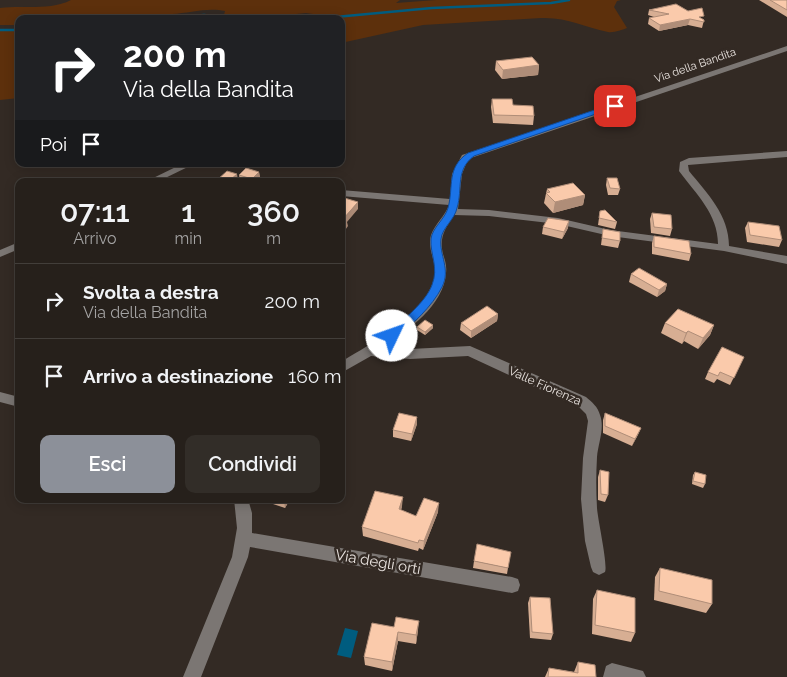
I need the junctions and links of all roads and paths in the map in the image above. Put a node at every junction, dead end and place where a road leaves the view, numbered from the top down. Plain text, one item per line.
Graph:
1 (787, 48) edge
2 (787, 154) edge
3 (182, 167) edge
4 (159, 178) edge
5 (345, 193) edge
6 (453, 208) junction
7 (15, 247) edge
8 (724, 248) junction
9 (0, 254) edge
10 (787, 260) edge
11 (371, 351) junction
12 (345, 366) edge
13 (0, 397) edge
14 (15, 401) edge
15 (242, 503) edge
16 (244, 539) junction
17 (599, 567) dead end
18 (512, 585) dead end
19 (192, 677) edge
20 (612, 677) edge
21 (637, 677) edge

1 - 6 street, Via della Bandita
2 - 8 street
3 - 4 street
5 - 6 street
6 - 8 street
6 - 11 street, Via della Bandita
7 - 9 street
8 - 10 street
11 - 12 street, Via della Bandita
11 - 17 street, Valle Fiorenza
13 - 14 street
15 - 16 street
16 - 18 street, Via degli orti
16 - 19 street
20 - 21 street

